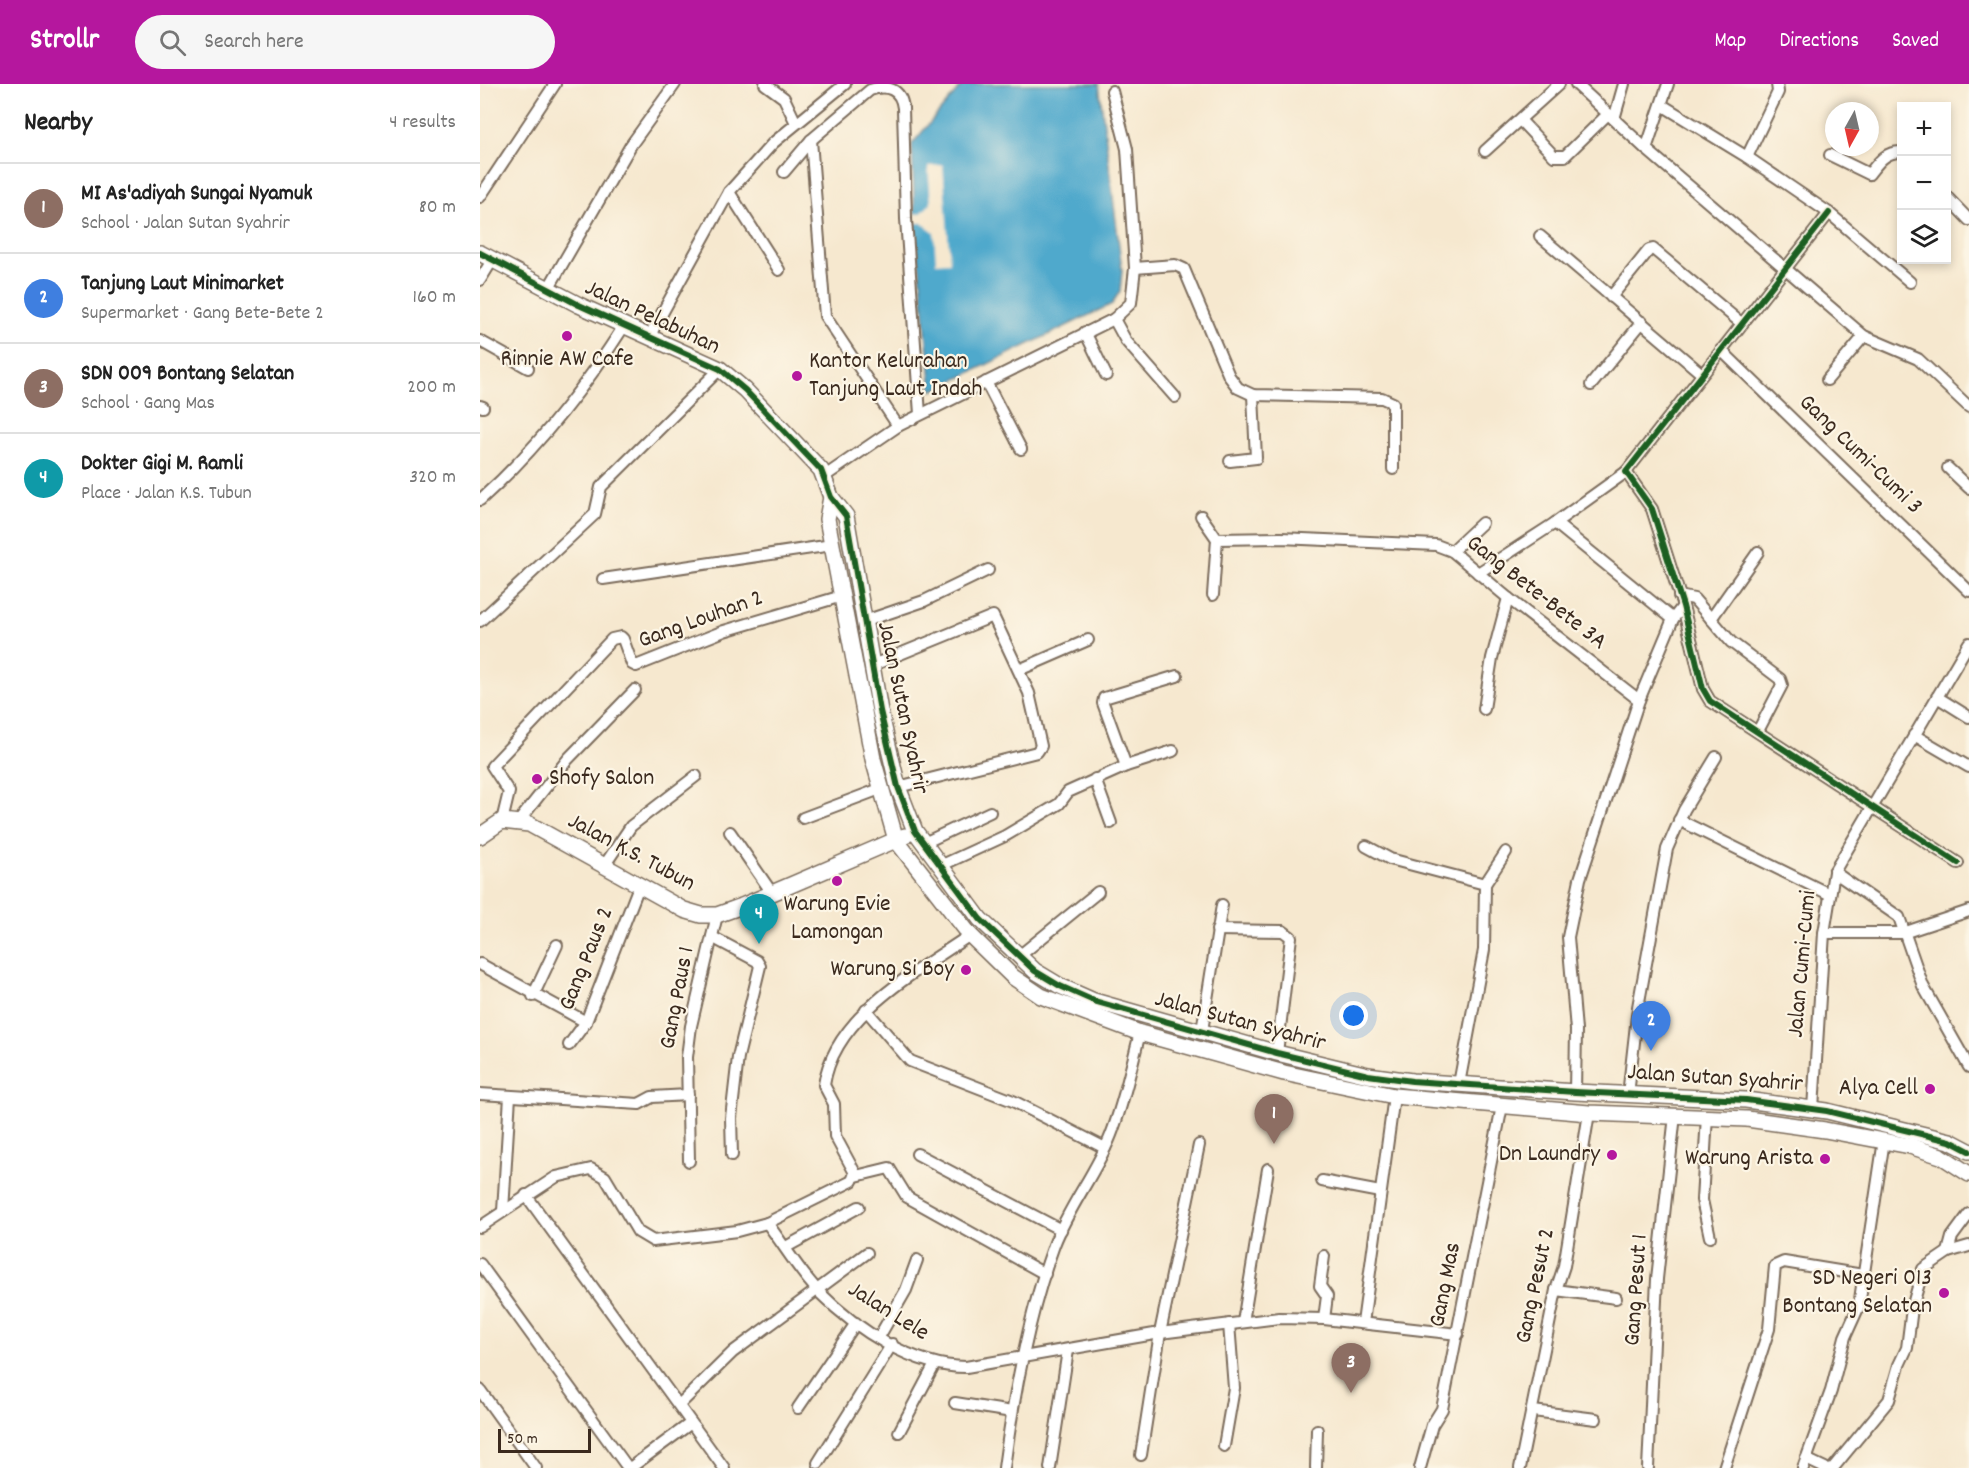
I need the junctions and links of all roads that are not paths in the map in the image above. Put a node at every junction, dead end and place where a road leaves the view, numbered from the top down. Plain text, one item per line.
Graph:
1 (555, 84) edge
2 (675, 84) edge
3 (765, 84) edge
4 (845, 84) edge
5 (1559, 84) edge
6 (1576, 84) edge
7 (1624, 84) edge
8 (1668, 84) edge
9 (1777, 84) edge
10 (1112, 92) dead end
11 (1662, 105) junction
12 (1611, 116) junction
13 (1521, 121) junction
14 (796, 123) junction
15 (811, 140) junction
16 (1646, 149) junction
17 (1485, 151) dead end
18 (1897, 152) edge
19 (1832, 156) edge
20 (1747, 157) junction
21 (784, 172) dead end
22 (729, 192) junction
23 (480, 197) edge
24 (1951, 200) edge
25 (1829, 213) junction
26 (1969, 220) edge
27 (1540, 236) dead end
28 (487, 256) edge
29 (1135, 268) junction
30 (1783, 269) junction
31 (780, 270) dead end
32 (480, 280) edge
33 (1910, 282) dead end
34 (548, 289) junction
35 (1611, 297) junction
36 (1114, 319) junction
37 (1641, 322) junction
38 (1741, 323) junction
39 (624, 326) junction
40 (1085, 332) junction
41 (1864, 336) junction
42 (649, 337) junction
43 (480, 341) edge
44 (1721, 350) junction
45 (528, 368) dead end
46 (720, 369) junction
47 (1702, 374) junction
48 (1106, 375) dead end
49 (1827, 380) dead end
50 (986, 382) junction
51 (1592, 386) dead end
52 (1253, 395) junction
53 (1175, 397) dead end
54 (1969, 407) edge
55 (920, 414) junction
56 (898, 426) junction
57 (1021, 448) dead end
58 (1230, 461) dead end
59 (1948, 468) dead end
60 (1393, 469) dead end
61 (1626, 472) junction
62 (825, 476) junction
63 (1969, 488) edge
64 (831, 497) junction
65 (480, 500) edge
66 (1201, 516) dead end
67 (1482, 523) dead end
68 (1555, 523) junction
69 (1217, 539) junction
70 (832, 545) junction
71 (1452, 551) junction
72 (1758, 552) dead end
73 (988, 570) dead end
74 (1478, 573) junction
75 (603, 579) dead end
76 (1969, 591) edge
77 (1213, 595) dead end
78 (842, 596) junction
79 (1508, 598) junction
80 (1681, 601) junction
81 (1673, 619) junction
82 (1711, 619) junction
83 (480, 621) edge
84 (864, 621) junction
85 (1088, 640) dead end
86 (1969, 643) edge
87 (873, 665) junction
88 (1019, 670) junction
89 (1177, 676) dead end
90 (635, 690) dead end
91 (1937, 697) junction
92 (1639, 700) junction
93 (1484, 709) dead end
94 (1969, 717) edge
95 (1758, 731) junction
96 (1914, 735) junction
97 (1173, 751) dead end
98 (1716, 757) dead end
99 (1126, 766) junction
100 (1969, 766) edge
101 (696, 776) dead end
102 (1095, 779) junction
103 (898, 786) junction
104 (880, 789) junction
105 (1870, 808) junction
106 (990, 812) dead end
107 (803, 818) dead end
108 (1679, 820) junction
109 (502, 821) junction
110 (519, 821) junction
111 (1111, 823) dead end
112 (730, 832) dead end
113 (480, 836) edge
114 (920, 837) junction
115 (896, 840) junction
116 (1366, 846) dead end
117 (1506, 852) dead end
118 (1958, 863) dead end
119 (604, 866) junction
120 (940, 866) junction
121 (1834, 872) junction
122 (1485, 884) junction
123 (639, 886) junction
124 (1098, 892) dead end
125 (772, 893) junction
126 (1829, 894) junction
127 (1222, 905) dead end
128 (1968, 914) edge
129 (717, 915) junction
130 (1217, 930) junction
131 (1824, 933) junction
132 (1903, 933) junction
133 (970, 935) junction
134 (712, 937) junction
135 (557, 945) dead end
136 (1018, 957) junction
137 (480, 964) edge
138 (533, 996) junction
139 (866, 1010) junction
140 (586, 1022) junction
141 (1202, 1031) junction
142 (1140, 1033) junction
143 (569, 1045) dead end
144 (1277, 1053) junction
145 (1969, 1066) edge
146 (1273, 1070) junction
147 (1459, 1084) junction
148 (1575, 1092) junction
149 (480, 1094) edge
150 (688, 1095) junction
151 (1628, 1095) junction
152 (510, 1096) junction
153 (1394, 1096) junction
154 (1502, 1106) junction
155 (1813, 1109) junction
156 (1589, 1113) junction
157 (1675, 1115) junction
158 (1707, 1116) junction
159 (1797, 1126) junction
160 (1825, 1130) junction
161 (1884, 1140) junction
162 (1199, 1145) dead end
163 (1105, 1148) junction
164 (1969, 1151) edge
165 (917, 1154) dead end
166 (732, 1155) dead end
167 (689, 1161) dead end
168 (1268, 1169) dead end
169 (1969, 1174) edge
170 (856, 1176) junction
171 (1322, 1181) dead end
172 (1380, 1192) junction
173 (526, 1195) junction
174 (859, 1207) dead end
175 (503, 1211) junction
176 (1969, 1214) edge
177 (767, 1222) junction
178 (480, 1227) edge
179 (1061, 1230) junction
180 (1710, 1237) dead end
181 (1969, 1246) edge
182 (786, 1247) junction
183 (1948, 1252) junction
184 (867, 1253) dead end
185 (1324, 1256) dead end
186 (917, 1260) dead end
187 (480, 1264) edge
188 (1045, 1274) junction
189 (1863, 1275) junction
190 (1556, 1290) junction
191 (819, 1292) junction
192 (1616, 1299) dead end
193 (1324, 1319) junction
194 (1243, 1322) junction
195 (856, 1323) junction
196 (1363, 1323) junction
197 (1229, 1324) junction
198 (1160, 1333) junction
199 (1458, 1334) junction
200 (879, 1337) junction
201 (892, 1344) junction
202 (1068, 1350) junction
203 (1023, 1358) junction
204 (934, 1364) junction
205 (480, 1390) edge
206 (955, 1403) dead end
207 (679, 1405) junction
208 (798, 1408) dead end
209 (1533, 1411) junction
210 (1012, 1412) junction
211 (1596, 1419) dead end
212 (691, 1423) junction
213 (1317, 1430) dead end
214 (899, 1432) dead end
215 (1224, 1446) dead end
216 (1141, 1455) dead end
217 (818, 1463) dead end
218 (1804, 1463) edge
219 (536, 1468) edge
220 (629, 1468) edge
221 (724, 1468) edge
222 (1004, 1468) edge
223 (1050, 1468) edge
224 (1317, 1468) edge
225 (1420, 1468) edge
226 (1520, 1468) edge
227 (1648, 1468) edge
228 (1724, 1468) edge
229 (1825, 1468) edge
230 (1833, 1468) edge

1 - 23 street
2 - 34 street
3 - 14 street
4 - 14 street
5 - 13 street
6 - 12 street
7 - 12 street
8 - 11 street
9 - 20 street
10 - 29 street
11 - 16 street
11 - 20 street
12 - 13 street
12 - 16 street
13 - 17 street
14 - 22 street
15 - 21 street
15 - 55 street
15 - 56 street
16 - 30 street
18 - 19 street
20 - 25 street
22 - 31 street
22 - 42 street
24 - 26 street
25 - 30 street
25 - 33 street
27 - 35 street
28 - 32 street
28 - 34 street, Jalan Pelabuhan
29 - 36 street
29 - 52 street
30 - 38 street
30 - 41 street
34 - 39 street, Jalan Pelabuhan
35 - 37 street
35 - 38 street
36 - 40 street
36 - 53 street
37 - 47 street
37 - 51 street
38 - 44 street
39 - 42 street, Jalan Pelabuhan
39 - 65 street
40 - 48 street
40 - 50 street
41 - 49 street
41 - 54 street
42 - 46 street, Jalan Pelabuhan
43 - 45 street
44 - 47 street
44 - 76 street, Gang Cumi-Cumi 3
46 - 62 street, Jalan Pelabuhan
46 - 83 street
47 - 61 street
50 - 55 street
50 - 57 street
52 - 58 street
52 - 60 street
55 - 56 street
56 - 62 street
59 - 63 street
61 - 68 street
61 - 80 street
62 - 64 street, Jalan Pelabuhan
64 - 70 street, Jalan Sutan Syahrir
64 - 84 street, Jalan Sutan Syahrir
66 - 69 street
67 - 71 street
68 - 74 street
68 - 81 street
69 - 71 street, Gang Bete-Bete 3A
69 - 77 street
70 - 75 street
70 - 78 street, Jalan Sutan Syahrir
71 - 74 street, Gang Bete-Bete 3A
72 - 82 street
73 - 84 street
74 - 79 street, Gang Bete-Bete 3A
78 - 104 street, Jalan Sutan Syahrir
78 - 109 street, Gang Louhan 2
79 - 92 street, Gang Bete-Bete 3A
79 - 93 street
80 - 81 street
80 - 82 street
80 - 95 street
81 - 92 street
82 - 95 street
84 - 87 street, Jalan Sutan Syahrir
85 - 88 street
86 - 91 street, Jalan Cumi-Cumi
87 - 88 street
87 - 103 street, Jalan Sutan Syahrir
88 - 103 street
89 - 99 street
90 - 110 street
91 - 94 street
91 - 96 street, Jalan Cumi-Cumi
92 - 148 street
95 - 105 street
96 - 100 street
96 - 105 street, Jalan Cumi-Cumi
97 - 99 street
98 - 108 street
99 - 102 street
101 - 119 street
102 - 111 street
102 - 120 street
103 - 114 street, Jalan Sutan Syahrir
104 - 107 street
104 - 115 street, Jalan Sutan Syahrir
105 - 118 street
105 - 121 street, Jalan Cumi-Cumi
106 - 114 street
108 - 126 street
108 - 151 street
109 - 110 street, Jalan K.S. Tubun
109 - 113 street
110 - 119 street, Jalan K.S. Tubun
112 - 125 street
114 - 115 street, Jalan K.S. Tubun
114 - 120 street, Jalan Sutan Syahrir
115 - 125 street, Jalan K.S. Tubun
115 - 133 street, Jalan Sutan Syahrir
116 - 122 street
117 - 122 street
119 - 123 street, Jalan K.S. Tubun
120 - 136 street, Jalan Sutan Syahrir
121 - 126 street, Jalan Cumi-Cumi
121 - 132 street
122 - 147 street
123 - 129 street, Jalan K.S. Tubun
123 - 140 street, Gang Paus 2
124 - 136 street
125 - 129 street, Jalan K.S. Tubun
126 - 131 street, Jalan Cumi-Cumi
127 - 130 street
128 - 132 street
129 - 134 street, Gang Paus 1
130 - 141 street
130 - 144 street
131 - 132 street
131 - 155 street, Jalan Cumi-Cumi
132 - 145 street
133 - 139 street
133 - 142 street, Jalan Sutan Syahrir
134 - 150 street, Gang Paus 1
134 - 166 street
135 - 138 street
136 - 141 street, Jalan Sutan Syahrir
137 - 138 street
138 - 140 street
139 - 163 street
139 - 170 street
140 - 143 street, Gang Paus 2
141 - 144 street, Jalan Sutan Syahrir
142 - 146 street, Jalan Sutan Syahrir
142 - 163 street
144 - 146 street
144 - 147 street, Jalan Sutan Syahrir
146 - 153 street, Jalan Sutan Syahrir
147 - 148 street, Jalan Sutan Syahrir
148 - 151 street, Jalan Sutan Syahrir
149 - 152 street
150 - 152 street
150 - 167 street, Gang Paus 1
151 - 155 street, Jalan Sutan Syahrir
152 - 175 street
153 - 154 street, Jalan Sutan Syahrir
153 - 172 street
154 - 156 street, Jalan Sutan Syahrir
154 - 199 street, Gang Mas
155 - 159 street
155 - 160 street
155 - 164 street, Jalan Sutan Syahrir
156 - 157 street, Jalan Sutan Syahrir
156 - 190 street, Gang Pesut 2
157 - 158 street, Jalan Sutan Syahrir
157 - 227 street, Gang Pesut 1
158 - 159 street, Jalan Sutan Syahrir
158 - 180 street
159 - 160 street, Jalan Sutan Syahrir
160 - 161 street, Jalan Sutan Syahrir
161 - 169 street, Jalan Sutan Syahrir
161 - 189 street
162 - 198 street
163 - 179 street
165 - 179 street
168 - 194 street
170 - 177 street
170 - 188 street
171 - 172 street
172 - 196 street
173 - 175 street
173 - 177 street
173 - 207 street
174 - 182 street
175 - 178 street
176 - 183 street
177 - 182 street, Jalan Lele
179 - 188 street
181 - 183 street
182 - 191 street, Jalan Lele
183 - 230 street
184 - 191 street
185 - 193 street
186 - 200 street
187 - 220 street
188 - 203 street
189 - 218 street
189 - 228 street
190 - 192 street
190 - 209 street, Gang Pesut 2
191 - 195 street, Jalan Lele
191 - 207 street
193 - 194 street, Jalan Lele
193 - 196 street, Jalan Lele
194 - 197 street, Jalan Lele
195 - 200 street, Jalan Lele
195 - 208 street
196 - 199 street, Jalan Lele
197 - 198 street, Jalan Lele
197 - 215 street
198 - 202 street, Jalan Lele
198 - 216 street
199 - 225 street, Gang Mas
200 - 201 street, Jalan Lele
201 - 204 street, Jalan Lele
201 - 217 street
202 - 203 street, Jalan Lele
202 - 223 street
203 - 204 street, Jalan Lele
203 - 210 street
204 - 214 street
205 - 219 street
206 - 210 street
207 - 212 street
209 - 211 street
209 - 226 street, Gang Pesut 2
210 - 222 street
212 - 220 street
212 - 221 street
213 - 224 street
218 - 229 street

